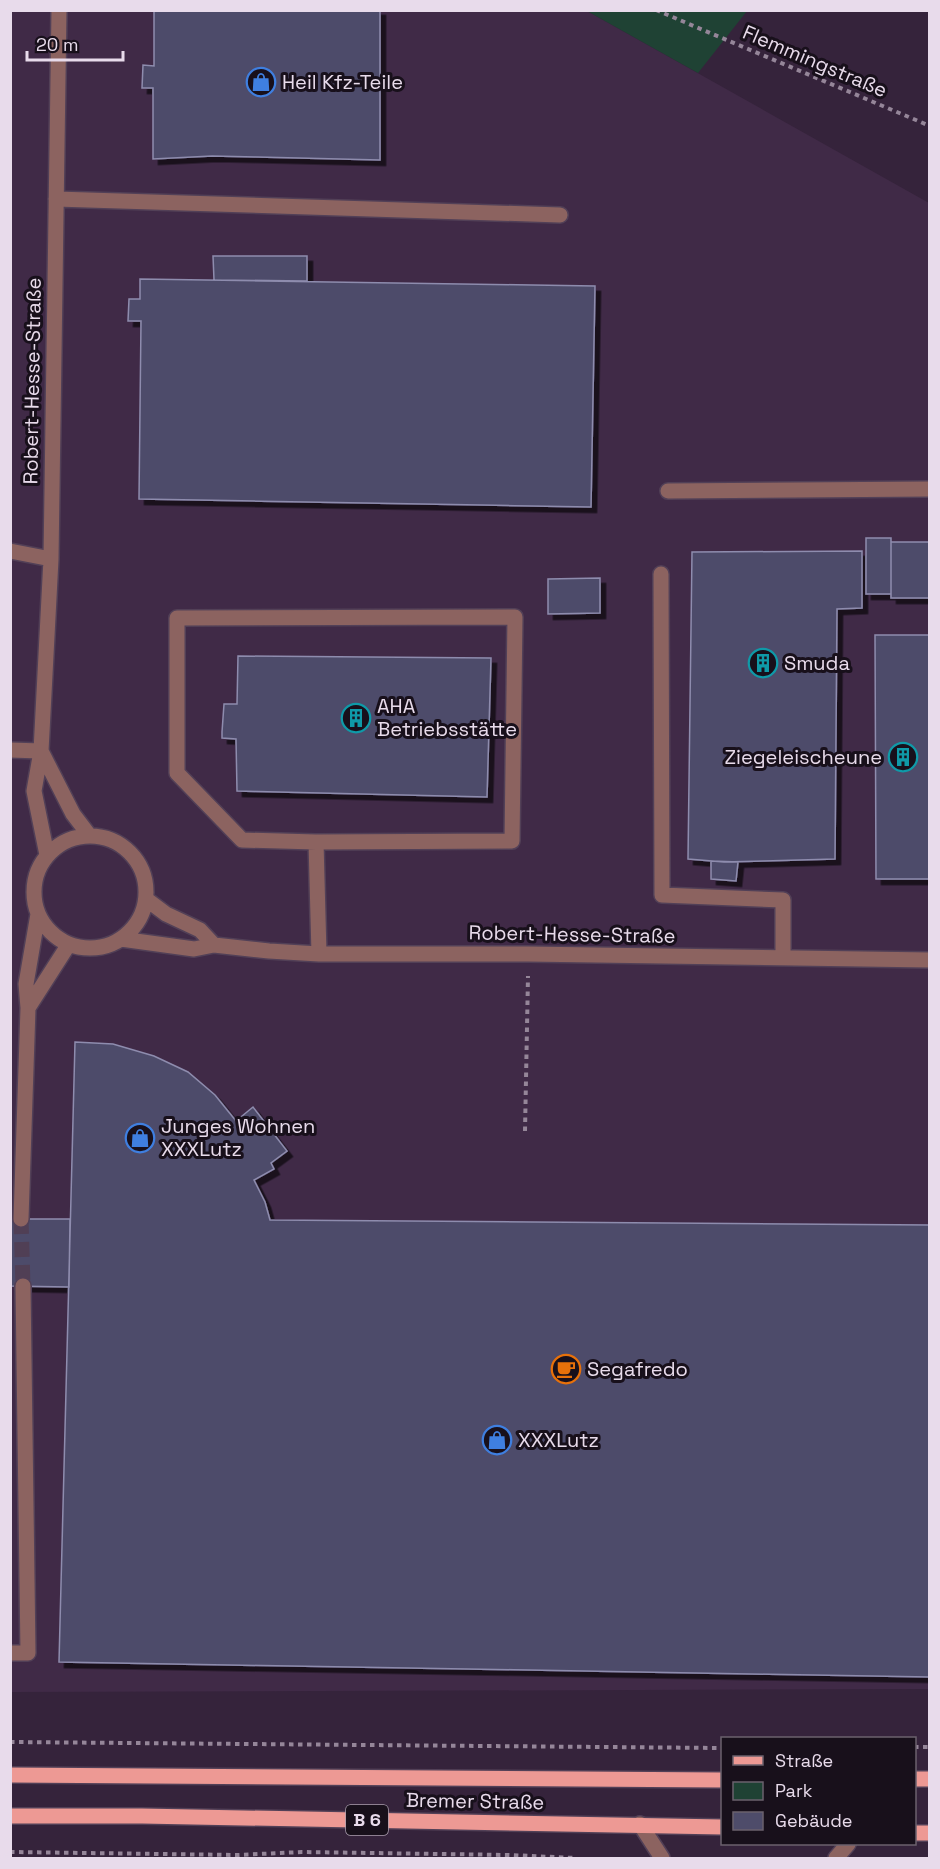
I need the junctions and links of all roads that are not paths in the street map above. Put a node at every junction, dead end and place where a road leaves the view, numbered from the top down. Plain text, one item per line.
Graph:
1 (60, 10) edge
2 (56, 199) junction
3 (560, 215) dead end
4 (930, 489) edge
5 (668, 491) dead end
6 (10, 551) edge
7 (51, 559) junction
8 (661, 574) dead end
9 (10, 750) edge
10 (41, 751) junction
11 (89, 835) junction
12 (316, 842) junction
13 (48, 855) junction
14 (146, 899) junction
15 (38, 914) junction
16 (121, 939) junction
17 (69, 944) junction
18 (214, 945) junction
19 (319, 954) junction
20 (783, 957) junction
21 (930, 960) edge
22 (28, 1008) junction
23 (21, 1219) tunnel mouth
24 (23, 1286) tunnel mouth
25 (10, 1653) edge
26 (10, 1774) edge
27 (721, 1780) edge
28 (10, 1816) edge
29 (640, 1824) junction
30 (721, 1827) edge
31 (847, 1845) edge
32 (662, 1858) edge
33 (836, 1858) edge

1 - 2 street, Robert-Hesse-Straße
2 - 3 street
2 - 7 street, Robert-Hesse-Straße
4 - 5 street
6 - 7 street
7 - 10 street, Robert-Hesse-Straße
8 - 20 street
9 - 10 street
10 - 11 street, Robert-Hesse-Straße
10 - 13 street, Robert-Hesse-Straße
11 - 13 street
11 - 14 street
12 - 12 street
12 - 19 street
13 - 15 street
14 - 16 street
14 - 18 street
15 - 17 street
15 - 22 street
16 - 17 street
16 - 18 street, Robert-Hesse-Straße
17 - 22 street
18 - 19 street, Robert-Hesse-Straße
19 - 20 street, Robert-Hesse-Straße
20 - 21 street, Robert-Hesse-Straße
22 - 23 street
24 - 25 street
26 - 27 main road, Bremer Straße / B 6
28 - 29 main road, Bremer Straße / B 6
29 - 30 main road, Bremer Straße / B 6
29 - 32 street
31 - 33 street

